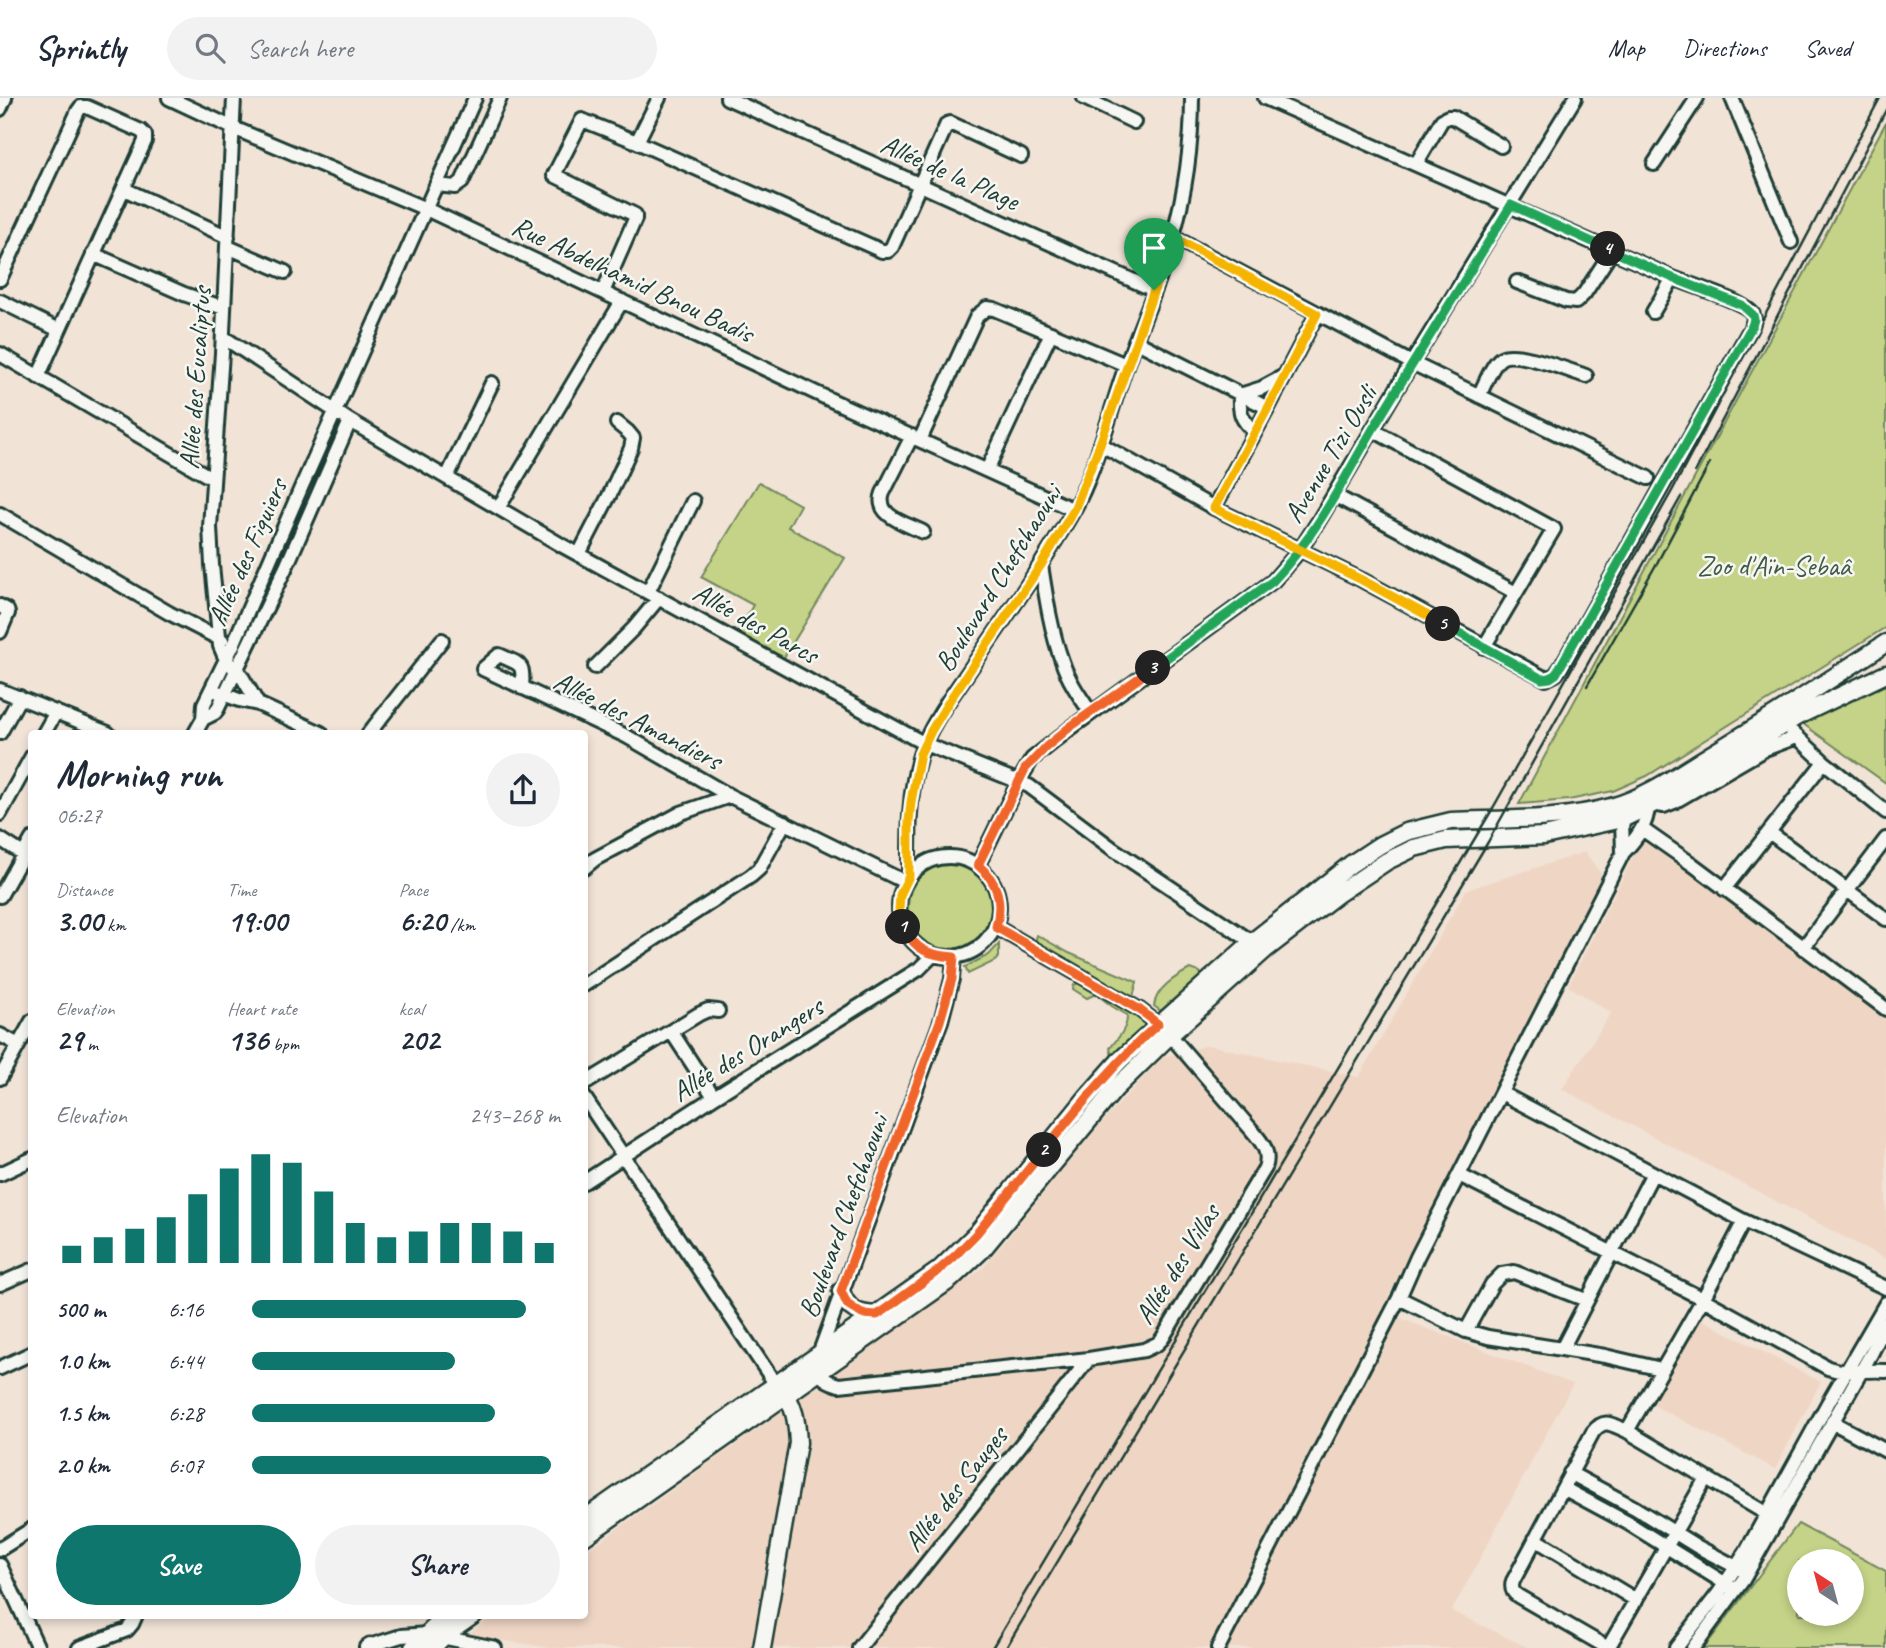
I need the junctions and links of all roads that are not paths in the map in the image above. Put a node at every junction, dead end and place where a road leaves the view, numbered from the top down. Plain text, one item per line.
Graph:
1 (5, 98) edge
2 (169, 98) edge
3 (233, 98) edge
4 (475, 98) edge
5 (500, 98) edge
6 (659, 98) edge
7 (727, 98) edge
8 (1084, 98) edge
9 (1192, 98) edge
10 (1265, 98) edge
11 (1576, 98) edge
12 (1697, 98) edge
13 (1731, 98) edge
14 (0, 109) edge
15 (1134, 122) dead end
16 (231, 127) junction
17 (637, 142) junction
18 (1501, 146) dead end
19 (1021, 156) dead end
20 (1416, 164) junction
21 (1654, 164) dead end
22 (437, 185) junction
23 (920, 185) junction
24 (124, 189) junction
25 (1511, 205) junction
26 (426, 209) junction
27 (1173, 237) junction
28 (228, 242) junction
29 (1791, 242) dead end
30 (1612, 251) junction
31 (93, 254) junction
32 (285, 272) dead end
33 (1673, 278) junction
34 (0, 279) edge
35 (1517, 282) dead end
36 (1154, 290) junction
37 (603, 292) junction
38 (0, 301) edge
39 (622, 301) junction
40 (224, 308) junction
41 (1653, 312) dead end
42 (1317, 314) junction
43 (59, 330) junction
44 (1051, 333) junction
45 (223, 337) junction
46 (1135, 341) junction
47 (0, 354) edge
48 (1412, 363) junction
49 (1126, 365) junction
50 (1285, 375) junction
51 (38, 376) junction
52 (1586, 376) dead end
53 (492, 383) dead end
54 (1240, 395) junction
55 (1479, 396) junction
56 (1268, 408) junction
57 (336, 412) junction
58 (350, 421) junction
59 (617, 423) dead end
60 (1373, 429) junction
61 (1255, 432) junction
62 (916, 438) junction
63 (1100, 444) junction
64 (987, 470) junction
65 (447, 477) junction
66 (1648, 478) dead end
67 (213, 479) junction
68 (1334, 495) junction
69 (693, 501) dead end
70 (499, 507) junction
71 (1214, 508) junction
72 (1074, 510) junction
73 (0, 514) edge
74 (923, 532) dead end
75 (1300, 550) junction
76 (579, 554) junction
77 (1041, 565) junction
78 (1516, 593) junction
79 (654, 595) junction
80 (0, 606) edge
81 (0, 632) edge
82 (218, 638) junction
83 (442, 640) dead end
84 (1886, 643) edge
85 (233, 645) junction
86 (1484, 647) junction
87 (1886, 654) edge
88 (231, 664) junction
89 (1886, 666) edge
90 (594, 667) dead end
91 (1886, 674) edge
92 (522, 688) dead end
93 (0, 690) edge
94 (218, 692) junction
95 (20, 697) junction
96 (258, 704) junction
97 (56, 712) junction
98 (1091, 713) junction
99 (1798, 716) junction
100 (1779, 720) junction
101 (46, 730) edge
102 (92, 730) edge
103 (196, 730) edge
104 (314, 730) edge
105 (371, 730) edge
106 (0, 733) edge
107 (1797, 737) junction
108 (925, 744) junction
109 (1824, 762) junction
110 (28, 763) edge
111 (1019, 781) junction
112 (730, 796) junction
113 (1651, 805) junction
114 (1886, 812) edge
115 (0, 814) edge
116 (1622, 819) junction
117 (785, 822) junction
118 (1642, 829) junction
119 (1769, 832) junction
120 (0, 838) edge
121 (909, 839) junction
122 (1886, 839) edge
123 (28, 846) edge
124 (1623, 853) junction
125 (23, 854) junction
126 (932, 859) junction
127 (588, 860) edge
128 (978, 865) junction
129 (907, 879) junction
130 (1724, 889) junction
131 (1846, 891) junction
132 (0, 897) edge
133 (1886, 919) edge
134 (996, 927) junction
135 (1258, 946) junction
136 (1803, 948) junction
137 (933, 955) junction
138 (954, 957) junction
139 (588, 982) edge
140 (1884, 1003) edge
141 (718, 1010) dead end
142 (28, 1027) edge
143 (1164, 1030) junction
144 (671, 1031) junction
145 (0, 1035) edge
146 (17, 1044) junction
147 (0, 1078) edge
148 (588, 1082) edge
149 (1501, 1093) junction
150 (715, 1097) junction
151 (588, 1103) edge
152 (624, 1157) junction
153 (28, 1161) edge
154 (1653, 1173) junction
155 (0, 1174) edge
156 (1459, 1175) junction
157 (588, 1180) edge
158 (1744, 1221) junction
159 (1611, 1252) junction
160 (28, 1272) edge
161 (0, 1284) edge
162 (1886, 1289) edge
163 (841, 1291) junction
164 (1399, 1298) junction
165 (1586, 1300) junction
166 (1703, 1300) junction
167 (1886, 1303) edge
168 (877, 1315) junction
169 (1886, 1324) edge
170 (1466, 1331) junction
171 (1562, 1349) junction
172 (28, 1355) edge
173 (1089, 1359) junction
174 (818, 1364) junction
175 (0, 1368) edge
176 (1661, 1369) junction
177 (1861, 1370) junction
178 (1886, 1371) edge
179 (1846, 1373) junction
180 (781, 1389) junction
181 (1832, 1422) junction
182 (1627, 1431) junction
183 (1886, 1451) edge
184 (1570, 1473) junction
185 (1706, 1478) junction
186 (1563, 1488) junction
187 (1767, 1514) junction
188 (588, 1516) edge
189 (28, 1532) edge
190 (1675, 1533) junction
191 (588, 1534) edge
192 (1535, 1539) junction
193 (1666, 1547) junction
194 (0, 1549) edge
195 (0, 1564) edge
196 (1742, 1570) junction
197 (1731, 1587) junction
198 (1636, 1600) junction
199 (134, 1619) edge
200 (441, 1619) edge
201 (468, 1619) edge
202 (435, 1639) edge
203 (369, 1647) edge
204 (38, 1648) edge
205 (79, 1648) edge
206 (413, 1648) edge
207 (495, 1648) edge
208 (762, 1648) edge
209 (859, 1648) edge
210 (1219, 1648) edge
211 (1608, 1648) edge
212 (1676, 1648) edge
213 (1693, 1648) edge

1 - 14 street
2 - 16 street, Rue Abdelhamid Bnou Badis
3 - 16 street, Allée des Eucaliptus
4 - 22 street, Allée des Figuiers
5 - 22 street
6 - 17 street
7 - 23 street, Allée de la Plage
8 - 15 street
9 - 27 street, Boulevard Chefchaouni
10 - 20 street
11 - 25 street, Avenue Tizi Ousli
12 - 21 street
13 - 29 street
16 - 26 street, Rue Abdelhamid Bnou Badis
16 - 28 street, Allée des Eucaliptus
17 - 23 street
17 - 37 street
18 - 20 street
19 - 23 street
20 - 25 street
22 - 26 street, Allée des Figuiers
23 - 36 street, Allée de la Plage
24 - 28 street
24 - 31 street
24 - 34 street
25 - 30 street
25 - 48 street, Avenue Tizi Ousli
26 - 37 street, Rue Abdelhamid Bnou Badis
26 - 57 street, Allée des Figuiers
27 - 36 street, Boulevard Chefchaouni
27 - 42 street
28 - 32 street
28 - 40 street, Allée des Eucaliptus
30 - 33 street
30 - 35 street
31 - 40 street
31 - 43 street
33 - 41 street
33 - 86 street
36 - 46 street, Boulevard Chefchaouni
37 - 39 street, Rue Abdelhamid Bnou Badis
38 - 43 street
39 - 62 street, Rue Abdelhamid Bnou Badis
39 - 70 street
40 - 45 street, Allée des Eucaliptus
42 - 48 street
42 - 50 street
43 - 51 street
44 - 49 street
44 - 62 street
44 - 64 street
45 - 57 street, Allée des Parcs
45 - 67 street, Allée des Eucaliptus
46 - 49 street, Boulevard Chefchaouni
46 - 54 street
47 - 51 street
48 - 55 street
48 - 60 street, Avenue Tizi Ousli
49 - 63 street, Boulevard Chefchaouni
50 - 54 street
50 - 56 street
51 - 67 street
52 - 55 street
53 - 65 street
54 - 56 street
54 - 61 street
55 - 66 street
56 - 61 street
57 - 58 street, Allée des Parcs
57 - 85 street, Allée des Figuiers
58 - 65 street, Allée des Parcs
58 - 88 street, Allée des Figuiers
59 - 76 street
60 - 68 street, Avenue Tizi Ousli
60 - 78 street
61 - 71 street
62 - 64 street, Rue Abdelhamid Bnou Badis
62 - 74 street
63 - 71 street
63 - 72 street, Boulevard Chefchaouni
64 - 72 street, Rue Abdelhamid Bnou Badis
65 - 70 street, Allée des Parcs
67 - 82 street, Allée des Eucaliptus
68 - 75 street, Avenue Tizi Ousli
68 - 78 street
69 - 79 street
70 - 76 street, Allée des Parcs
71 - 75 street
72 - 77 street, Boulevard Chefchaouni
73 - 82 street
75 - 86 street
75 - 98 street, Avenue Tizi Ousli
76 - 79 street, Allée des Parcs
77 - 98 street
77 - 108 street, Boulevard Chefchaouni
78 - 86 street
79 - 90 street
79 - 108 street, Allée des Parcs
80 - 81 street
82 - 85 street
82 - 88 street, Allée des Eucaliptus
83 - 105 street
84 - 100 main road
85 - 88 street, Allée des Figuiers
87 - 100 main road
88 - 94 street, Allée des Figuiers
88 - 96 street, Allée des Eucaliptus
89 - 99 main road
91 - 99 main road
92 - 112 street, Allée des Amandiers
93 - 95 street
94 - 96 street
94 - 103 street, Allée des Figuiers
95 - 97 street
95 - 106 street
96 - 104 street
97 - 101 street
97 - 102 street
98 - 111 street, Avenue Tizi Ousli
99 - 100 main road
100 - 107 street
100 - 113 main road
100 - 135 main road
107 - 109 street
107 - 113 street
108 - 111 street, Allée des Parcs
108 - 121 street, Boulevard Chefchaouni
109 - 114 street
109 - 119 street
110 - 115 street
111 - 128 street, Avenue Tizi Ousli
111 - 135 street, Allée des Parcs
112 - 117 street, Allée des Amandiers
112 - 127 street, Allée des Amandiers
113 - 116 main road
113 - 118 street
116 - 124 street
116 - 135 main road
117 - 129 street, Allée des Amandiers
117 - 139 street
118 - 124 street
118 - 130 street
119 - 130 street
119 - 131 street
120 - 125 street
121 - 126 street
121 - 129 street, Boulevard Chefchaouni
122 - 131 street
123 - 125 street
124 - 149 street
125 - 132 street
126 - 128 street
126 - 129 street
128 - 134 street
129 - 137 street
130 - 136 street
131 - 133 street
131 - 136 street
134 - 138 street
134 - 143 street, Allée des Villas
135 - 143 main road
136 - 140 street
137 - 138 street
137 - 150 street, Allée des Orangers
138 - 163 street, Boulevard Chefchaouni
141 - 144 street
142 - 146 street
143 - 168 main road
143 - 173 street, Allée des Villas
143 - 174 main road
144 - 148 street
144 - 150 street
145 - 146 street
146 - 147 street
149 - 154 street
149 - 156 street
150 - 152 street, Allée des Orangers
151 - 152 street
152 - 157 street, Allée des Orangers
152 - 180 street
153 - 155 street
154 - 158 street
154 - 159 street
156 - 159 street
156 - 164 street
158 - 162 street
158 - 166 street
159 - 165 street
159 - 166 street
160 - 161 street
163 - 168 main road
163 - 174 street, Boulevard Chefchaouni
164 - 170 street
164 - 210 street
165 - 170 street
165 - 171 street
166 - 176 street
166 - 179 street
167 - 179 street
168 - 174 main road
169 - 177 street
170 - 171 street
171 - 176 street
172 - 175 street
173 - 174 street, Allée des Villas
173 - 209 street, Allée des Sauges
174 - 180 main road
176 - 182 street
177 - 178 street
177 - 179 street
177 - 181 street
179 - 187 street
180 - 188 main road
180 - 191 main road
180 - 208 main road
181 - 183 street
181 - 196 street
182 - 184 street
182 - 185 street
184 - 186 street
184 - 190 street
185 - 187 street
185 - 190 street
186 - 192 street
186 - 193 street
187 - 196 street
189 - 194 street
190 - 193 street
190 - 196 street
192 - 198 street
192 - 211 street
193 - 197 street
193 - 198 street
195 - 204 street
196 - 197 street
197 - 212 street
197 - 213 street
198 - 211 street
199 - 205 street
200 - 202 main road
201 - 202 main road
202 - 203 street
202 - 206 main road
202 - 207 street

